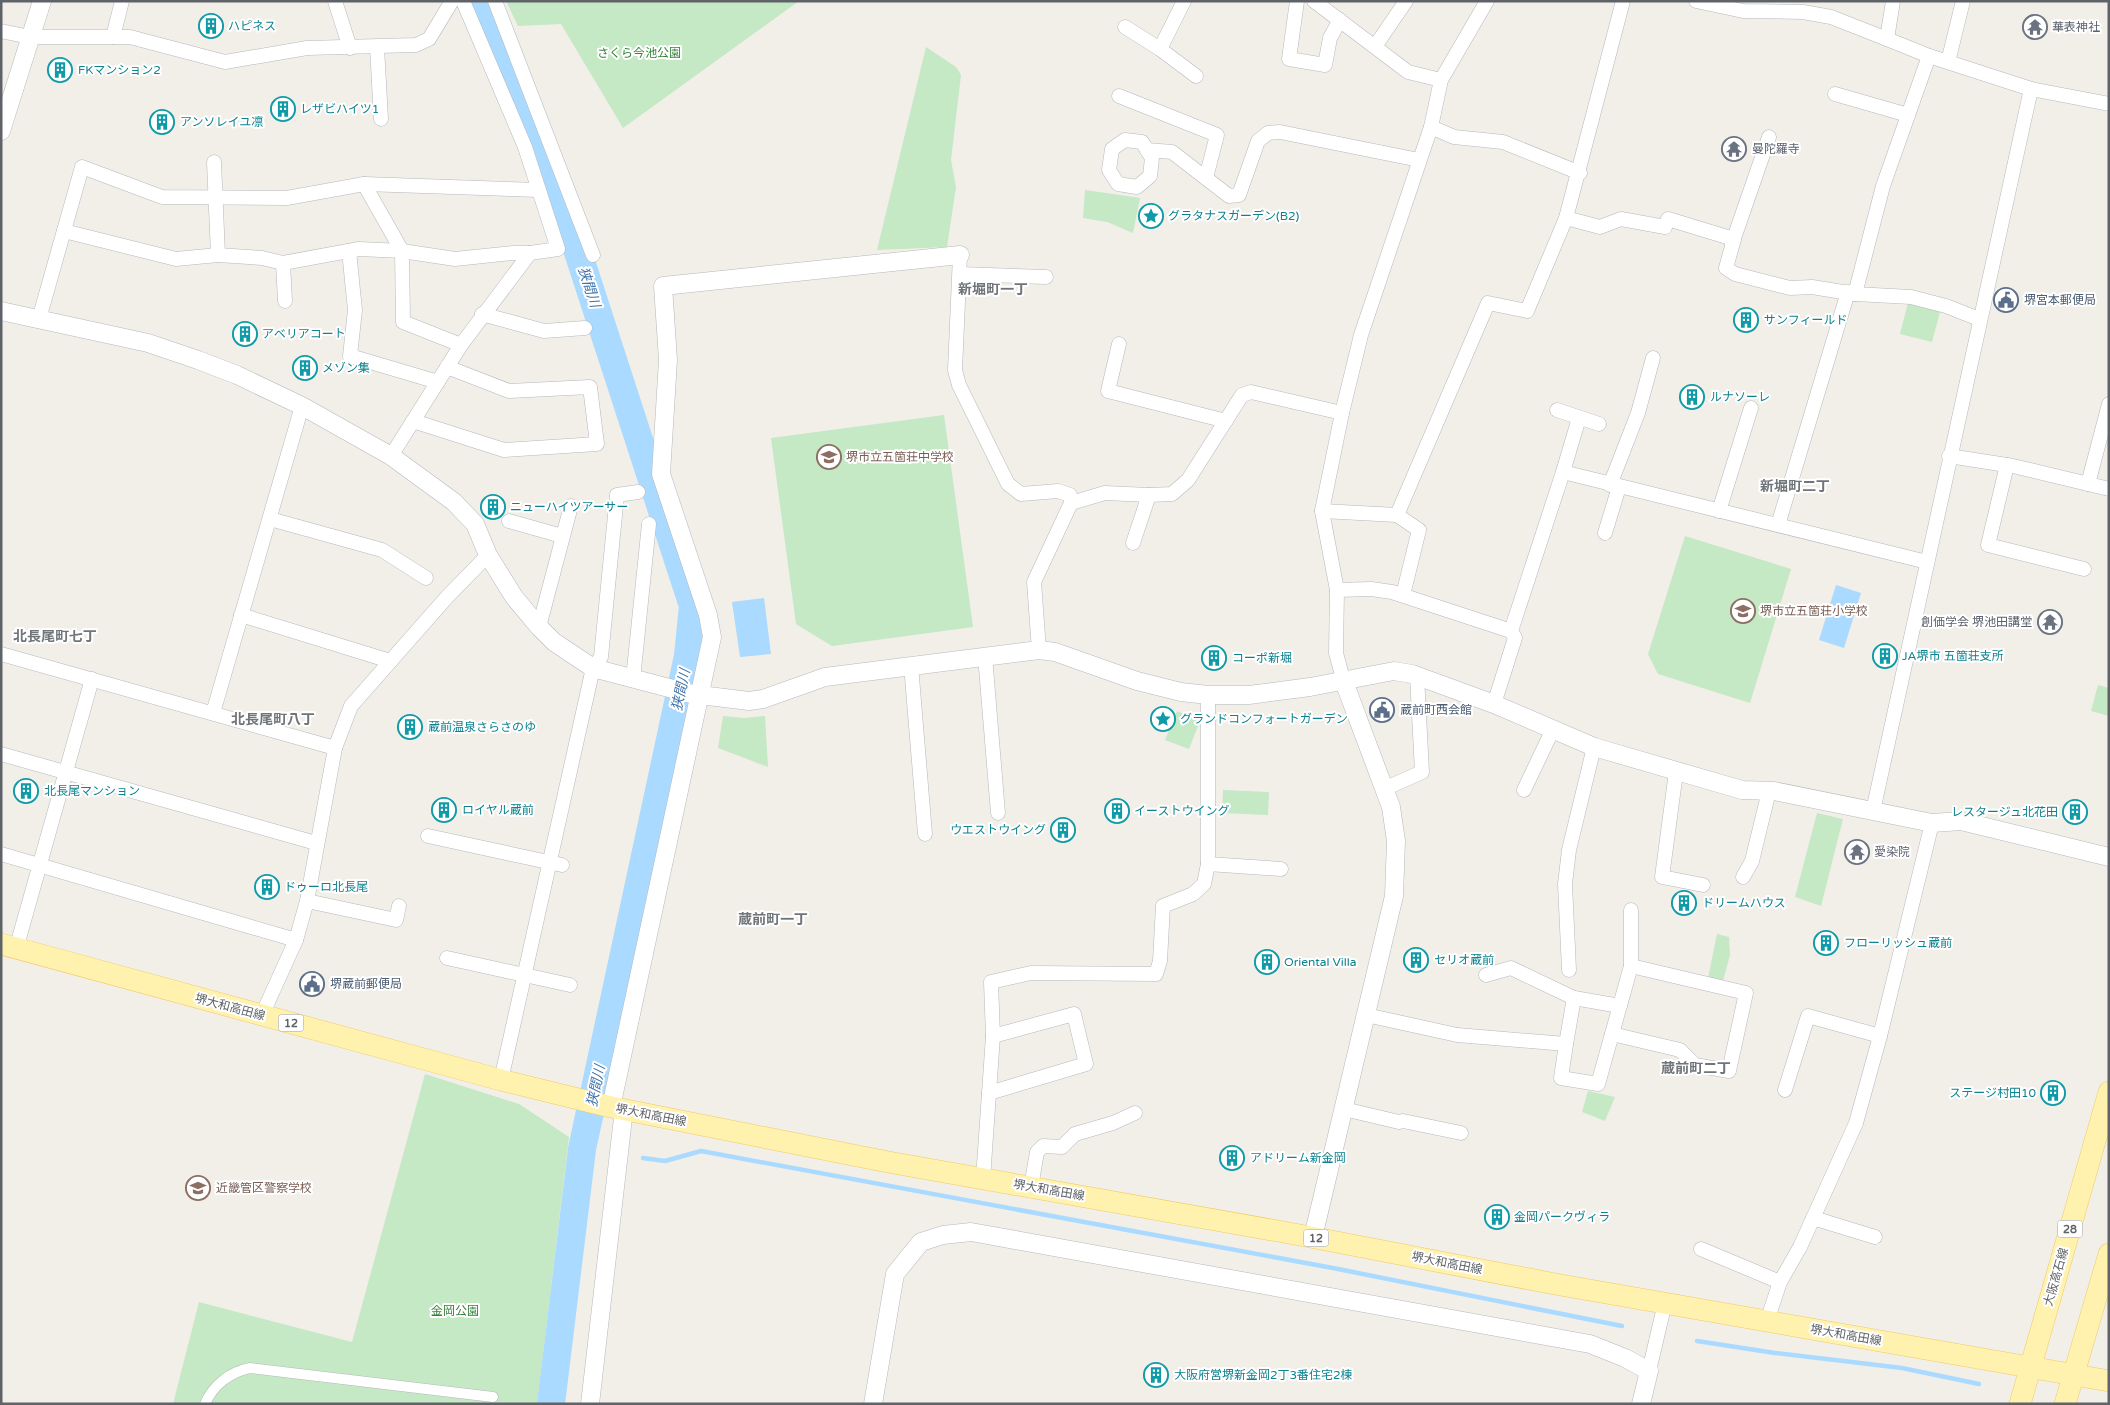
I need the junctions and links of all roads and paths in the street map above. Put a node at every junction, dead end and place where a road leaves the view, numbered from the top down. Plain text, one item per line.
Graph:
1 (42, 1) edge
2 (122, 1) edge
3 (335, 1) edge
4 (452, 1) edge
5 (463, 1) edge
6 (495, 1) edge
7 (1184, 1) edge
8 (1297, 1) edge
9 (1314, 1) edge
10 (1406, 1) edge
11 (1487, 1) edge
12 (1623, 1) edge
13 (1696, 1) edge
14 (1893, 1) edge
15 (1963, 1) edge
16 (1820, 8) edge
17 (1340, 20) junction
18 (1125, 27) dead end
19 (1, 31) edge
20 (113, 36) junction
21 (30, 37) junction
22 (1887, 39) junction
23 (1376, 45) junction
24 (377, 47) junction
25 (350, 48) junction
26 (1160, 49) junction
27 (1929, 56) junction
28 (1948, 62) junction
29 (1196, 76) dead end
30 (1441, 80) junction
31 (2031, 89) junction
32 (1835, 94) dead end
33 (1119, 96) dead end
34 (2109, 104) edge
35 (1908, 115) junction
36 (381, 120) dead end
37 (1430, 127) junction
38 (1, 132) edge
39 (1769, 137) dead end
40 (1147, 150) dead end
41 (1419, 160) junction
42 (214, 162) dead end
43 (1580, 173) junction
44 (1206, 178) junction
45 (364, 184) junction
46 (539, 190) junction
47 (216, 197) junction
48 (1566, 218) junction
49 (64, 231) junction
50 (1732, 244) junction
51 (349, 251) junction
52 (402, 251) junction
53 (530, 253) junction
54 (593, 255) dead end
55 (960, 255) joint
56 (218, 256) junction
57 (283, 263) junction
58 (960, 274) junction
59 (1046, 278) dead end
60 (1852, 293) junction
61 (285, 301) dead end
62 (1, 311) edge
63 (482, 314) junction
64 (39, 319) junction
65 (1979, 319) junction
66 (585, 328) dead end
67 (1120, 344) dead end
68 (461, 345) junction
69 (1653, 358) dead end
70 (447, 367) junction
71 (438, 382) junction
72 (2109, 404) edge
73 (302, 406) junction
74 (1751, 408) dead end
75 (1557, 410) dead end
76 (1342, 413) junction
77 (1580, 418) junction
78 (413, 421) junction
79 (1226, 421) junction
80 (1599, 424) dead end
81 (391, 456) junction
82 (1949, 456) junction
83 (2007, 465) junction
84 (1563, 472) junction
85 (2088, 484) junction
86 (1614, 486) junction
87 (2109, 489) edge
88 (638, 492) dead end
89 (1148, 495) junction
90 (1071, 503) junction
91 (571, 506) dead end
92 (1322, 511) junction
93 (1719, 511) junction
94 (1397, 515) junction
95 (270, 519) junction
96 (509, 521) dead end
97 (648, 524) dead end
98 (1778, 525) junction
99 (1604, 533) dead end
100 (562, 536) junction
101 (1133, 543) dead end
102 (488, 555) junction
103 (1927, 562) junction
104 (2084, 569) dead end
105 (426, 578) dead end
106 (1336, 590) junction
107 (1403, 595) junction
108 (242, 615) junction
109 (539, 627) junction
110 (1511, 631) junction
111 (1039, 650) junction
112 (1, 654) edge
113 (985, 656) junction
114 (390, 661) junction
115 (912, 665) junction
116 (593, 668) junction
117 (1417, 676) junction
118 (92, 679) junction
119 (633, 679) junction
120 (1342, 679) junction
121 (696, 695) junction
122 (1208, 695) junction
123 (1494, 704) junction
124 (213, 714) junction
125 (1553, 729) junction
126 (1594, 747) junction
127 (335, 748) junction
128 (1, 754) edge
129 (66, 772) junction
130 (1676, 772) junction
131 (1384, 789) junction
132 (1524, 790) dead end
133 (1769, 791) junction
134 (1873, 811) junction
135 (998, 813) dead end
136 (1932, 823) junction
137 (925, 834) dead end
138 (428, 836) dead end
139 (316, 843) junction
140 (1, 854) edge
141 (2109, 857) edge
142 (556, 864) junction
143 (1208, 864) junction
144 (39, 865) junction
145 (1281, 869) dead end
146 (1743, 877) dead end
147 (1703, 885) dead end
148 (307, 901) junction
149 (399, 906) dead end
150 (1631, 910) dead end
151 (296, 940) junction
152 (9, 946) edge
153 (448, 958) dead end
154 (1631, 966) junction
155 (1569, 970) dead end
156 (526, 975) junction
157 (1486, 975) dead end
158 (570, 985) dead end
159 (1574, 998) junction
160 (1620, 1006) junction
161 (262, 1015) junction
162 (1366, 1015) junction
163 (1612, 1034) junction
164 (993, 1036) junction
165 (1880, 1036) junction
166 (1566, 1044) junction
167 (501, 1080) junction
168 (1786, 1090) dead end
169 (2109, 1092) edge
170 (990, 1093) junction
171 (605, 1105) junction
172 (1344, 1109) junction
173 (1135, 1113) dead end
174 (1461, 1133) dead end
175 (983, 1179) junction
176 (1032, 1187) junction
177 (1813, 1218) junction
178 (1314, 1237) junction
179 (1875, 1237) dead end
180 (1701, 1249) dead end
181 (2109, 1254) edge
182 (1780, 1282) junction
183 (1665, 1303) junction
184 (1767, 1320) junction
185 (2030, 1366) junction
186 (1650, 1371) junction
187 (2074, 1375) junction
188 (2109, 1381) edge
189 (493, 1397) dead end
190 (206, 1404) edge
191 (590, 1404) edge
192 (873, 1404) edge
193 (1641, 1404) edge
194 (2020, 1404) edge
195 (2065, 1404) edge

1 - 21 street
2 - 20 street
3 - 25 street
4 - 24 street
5 - 46 street
6 - 54 street
7 - 26 street
8 - 17 street
9 - 17 street
10 - 23 street
11 - 30 street
12 - 43 street
13 - 16 street
14 - 22 street
15 - 28 street
16 - 22 street
17 - 23 street
18 - 26 street
19 - 21 street
20 - 21 street
20 - 25 street
21 - 38 street
22 - 27 street
23 - 30 street
24 - 25 street
24 - 36 street
26 - 29 street
27 - 28 street
27 - 35 street
28 - 31 street
30 - 37 street
31 - 34 street
31 - 65 street
32 - 35 street
33 - 44 street
35 - 60 street
37 - 41 street
37 - 43 street
39 - 50 street
40 - 44 street
41 - 44 street
41 - 76 street
42 - 47 street
43 - 48 street
45 - 46 street
45 - 47 street
45 - 52 street
46 - 53 street
47 - 49 street
47 - 56 street
48 - 50 street
48 - 94 street
49 - 56 street
49 - 64 street
50 - 60 street
51 - 52 street
51 - 57 street
51 - 71 street
52 - 53 street
52 - 68 street
53 - 63 street
55 - 58 street
55 - 121 street
56 - 57 street
57 - 61 street
58 - 59 street
58 - 90 street
60 - 65 street
60 - 98 street
62 - 64 street
63 - 66 street
63 - 68 street
64 - 73 street
65 - 82 street
67 - 79 street
68 - 70 street
69 - 86 street
70 - 71 street
70 - 78 street
71 - 78 street
72 - 85 street
73 - 81 street
73 - 95 street
74 - 93 street
75 - 77 street
76 - 79 street
76 - 92 street
77 - 80 street
77 - 84 street
78 - 81 street
79 - 89 street
81 - 102 street
82 - 83 street
82 - 103 street
83 - 85 street
83 - 104 street
84 - 86 street
84 - 110 street
85 - 87 street
86 - 93 street
86 - 99 street
88 - 116 street
89 - 90 street
89 - 101 street
90 - 111 street
91 - 100 street
92 - 94 street
92 - 106 street
93 - 98 street
94 - 107 street
95 - 105 street
95 - 108 street
96 - 100 street
97 - 119 street
98 - 103 street
100 - 109 street
102 - 109 street
102 - 114 street
103 - 134 street
106 - 107 street
106 - 120 street
107 - 110 street
108 - 114 street
108 - 124 street
109 - 116 street
110 - 123 street
111 - 113 street
111 - 122 street
112 - 118 street
113 - 115 street
113 - 135 street
114 - 127 street
115 - 121 street
115 - 137 street
116 - 119 street
116 - 142 street
117 - 120 street
117 - 123 street
117 - 131 street
118 - 124 street
118 - 129 street
119 - 121 street
120 - 122 street
120 - 131 street
121 - 171 street
122 - 143 street
123 - 125 street
124 - 127 street
125 - 126 street
125 - 132 street
126 - 130 street
126 - 155 street
127 - 139 street
128 - 129 street
129 - 139 street
129 - 144 street
130 - 133 street
130 - 147 street
131 - 162 street
133 - 134 street
133 - 146 street
134 - 136 street
136 - 141 street
136 - 165 street
138 - 142 street
139 - 148 street
140 - 144 street
142 - 156 street
143 - 145 street
143 - 164 street
144 - 151 street
144 - 152 street
148 - 149 street
148 - 151 street
150 - 154 street
151 - 161 street
152 - 161 main road, 堺大和高田線 / 12
153 - 156 street
154 - 160 street
154 - 163 street
156 - 158 street
156 - 167 street
157 - 159 street
159 - 160 street
159 - 166 street
160 - 163 street
161 - 167 main road, 堺大和高田線 / 12
162 - 166 street
162 - 172 street
163 - 166 street
164 - 170 street
164 - 170 street
165 - 168 street
165 - 177 street
167 - 171 main road, 堺大和高田線 / 12
169 - 185 main road, 大阪高石線 / 28
170 - 175 street
171 - 175 main road, 堺大和高田線 / 12
171 - 191 street
172 - 174 street
172 - 178 street
173 - 176 street
175 - 176 main road, 堺大和高田線 / 12
176 - 178 main road, 堺大和高田線 / 12
177 - 179 street
177 - 182 street
178 - 183 main road, 堺大和高田線 / 12
180 - 182 street
181 - 187 main road
182 - 184 street
183 - 184 main road, 堺大和高田線 / 12
183 - 186 street
184 - 185 main road, 堺大和高田線 / 12
185 - 187 main road, 堺大和高田線 / 12
185 - 194 main road, 大阪高石線 / 28
186 - 192 street
186 - 193 street
187 - 188 main road, 堺大和高田線 / 12
187 - 195 main road
189 - 190 street

